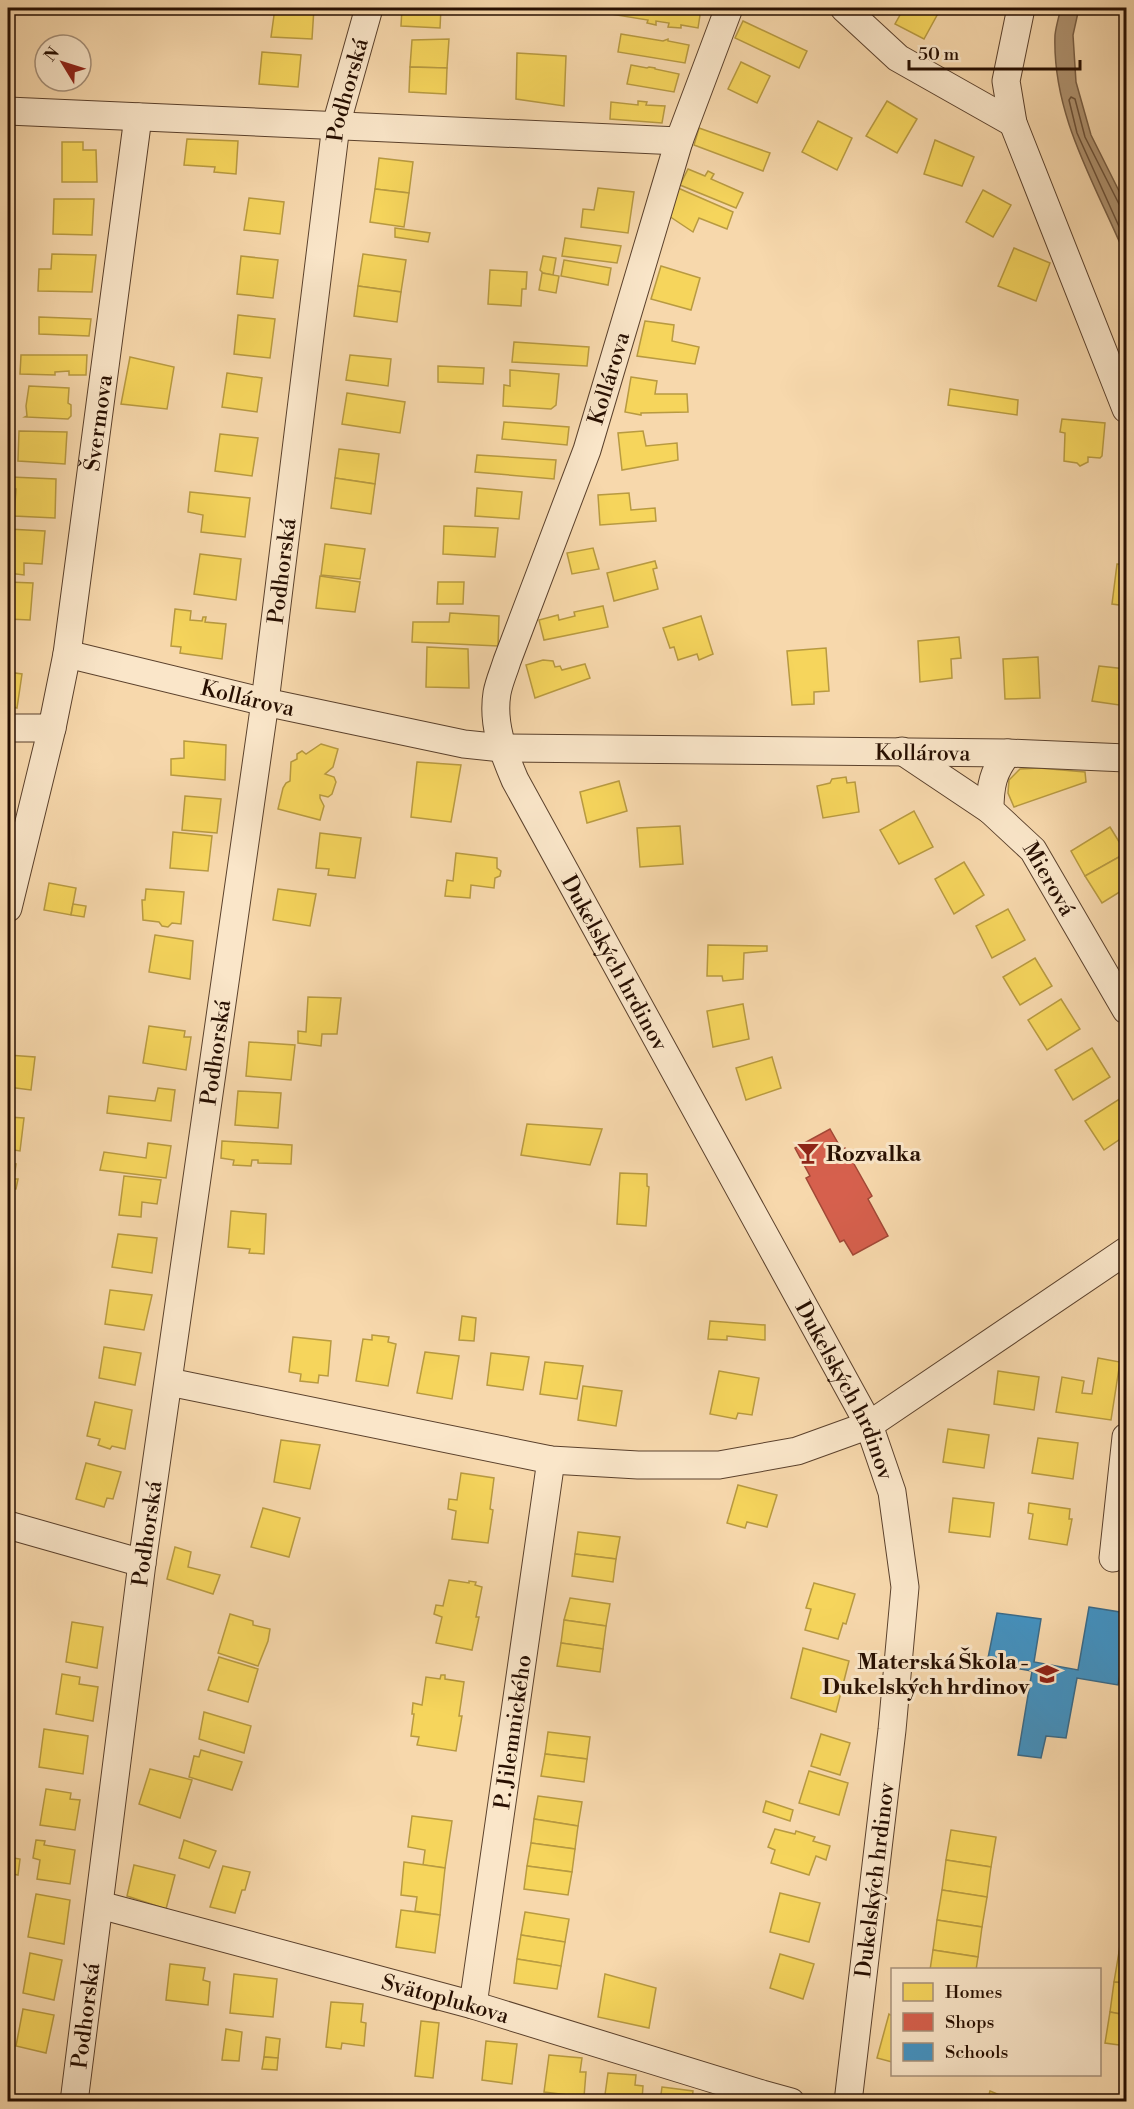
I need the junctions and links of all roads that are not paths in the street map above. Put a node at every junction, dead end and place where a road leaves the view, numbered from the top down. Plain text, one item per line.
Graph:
1 (369, 8) edge
2 (729, 8) edge
3 (844, 8) edge
4 (1020, 8) edge
5 (8, 111) edge
6 (138, 117) junction
7 (1013, 123) junction
8 (336, 125) junction
9 (679, 141) junction
10 (1126, 410) edge
11 (67, 654) junction
12 (265, 702) junction
13 (8, 728) edge
14 (52, 728) junction
15 (502, 748) junction
16 (902, 751) junction
17 (1008, 753) junction
18 (1126, 758) edge
19 (990, 810) junction
20 (8, 909) edge
21 (1126, 1010) edge
22 (1126, 1251) edge
23 (169, 1382) junction
24 (869, 1425) junction
25 (1126, 1437) edge
26 (551, 1460) junction
27 (8, 1525) edge
28 (1113, 1558) dead end
29 (142, 1563) junction
30 (100, 1905) junction
31 (473, 2005) junction
32 (74, 2102) edge
33 (791, 2102) edge
34 (848, 2102) edge

1 - 8 street, Podhorská
2 - 9 street, Kollárova
3 - 7 street
4 - 7 street
5 - 6 street
6 - 8 street
6 - 11 street, Švermova
7 - 10 street
8 - 9 street
8 - 12 street, Podhorská
9 - 15 street, Kollárova
11 - 12 street, Kollárova
11 - 14 street, Švermova
12 - 15 street, Kollárova
12 - 23 street, Podhorská
13 - 14 street
14 - 20 street, Švermova
15 - 16 street, Kollárova
15 - 24 street, Dukelských hrdinov
16 - 17 street, Kollárova
16 - 19 street, Mierová
17 - 18 street, Kollárova
17 - 19 street
19 - 21 street, Mierová
22 - 24 street
23 - 26 street
23 - 29 street, Podhorská
24 - 26 street
24 - 34 street, Dukelských hrdinov
25 - 28 street
26 - 31 street, P. Jilemnického
27 - 29 street
29 - 30 street, Podhorská
30 - 31 street, Svätoplukova
30 - 32 street, Podhorská
31 - 33 street, Svätoplukova

